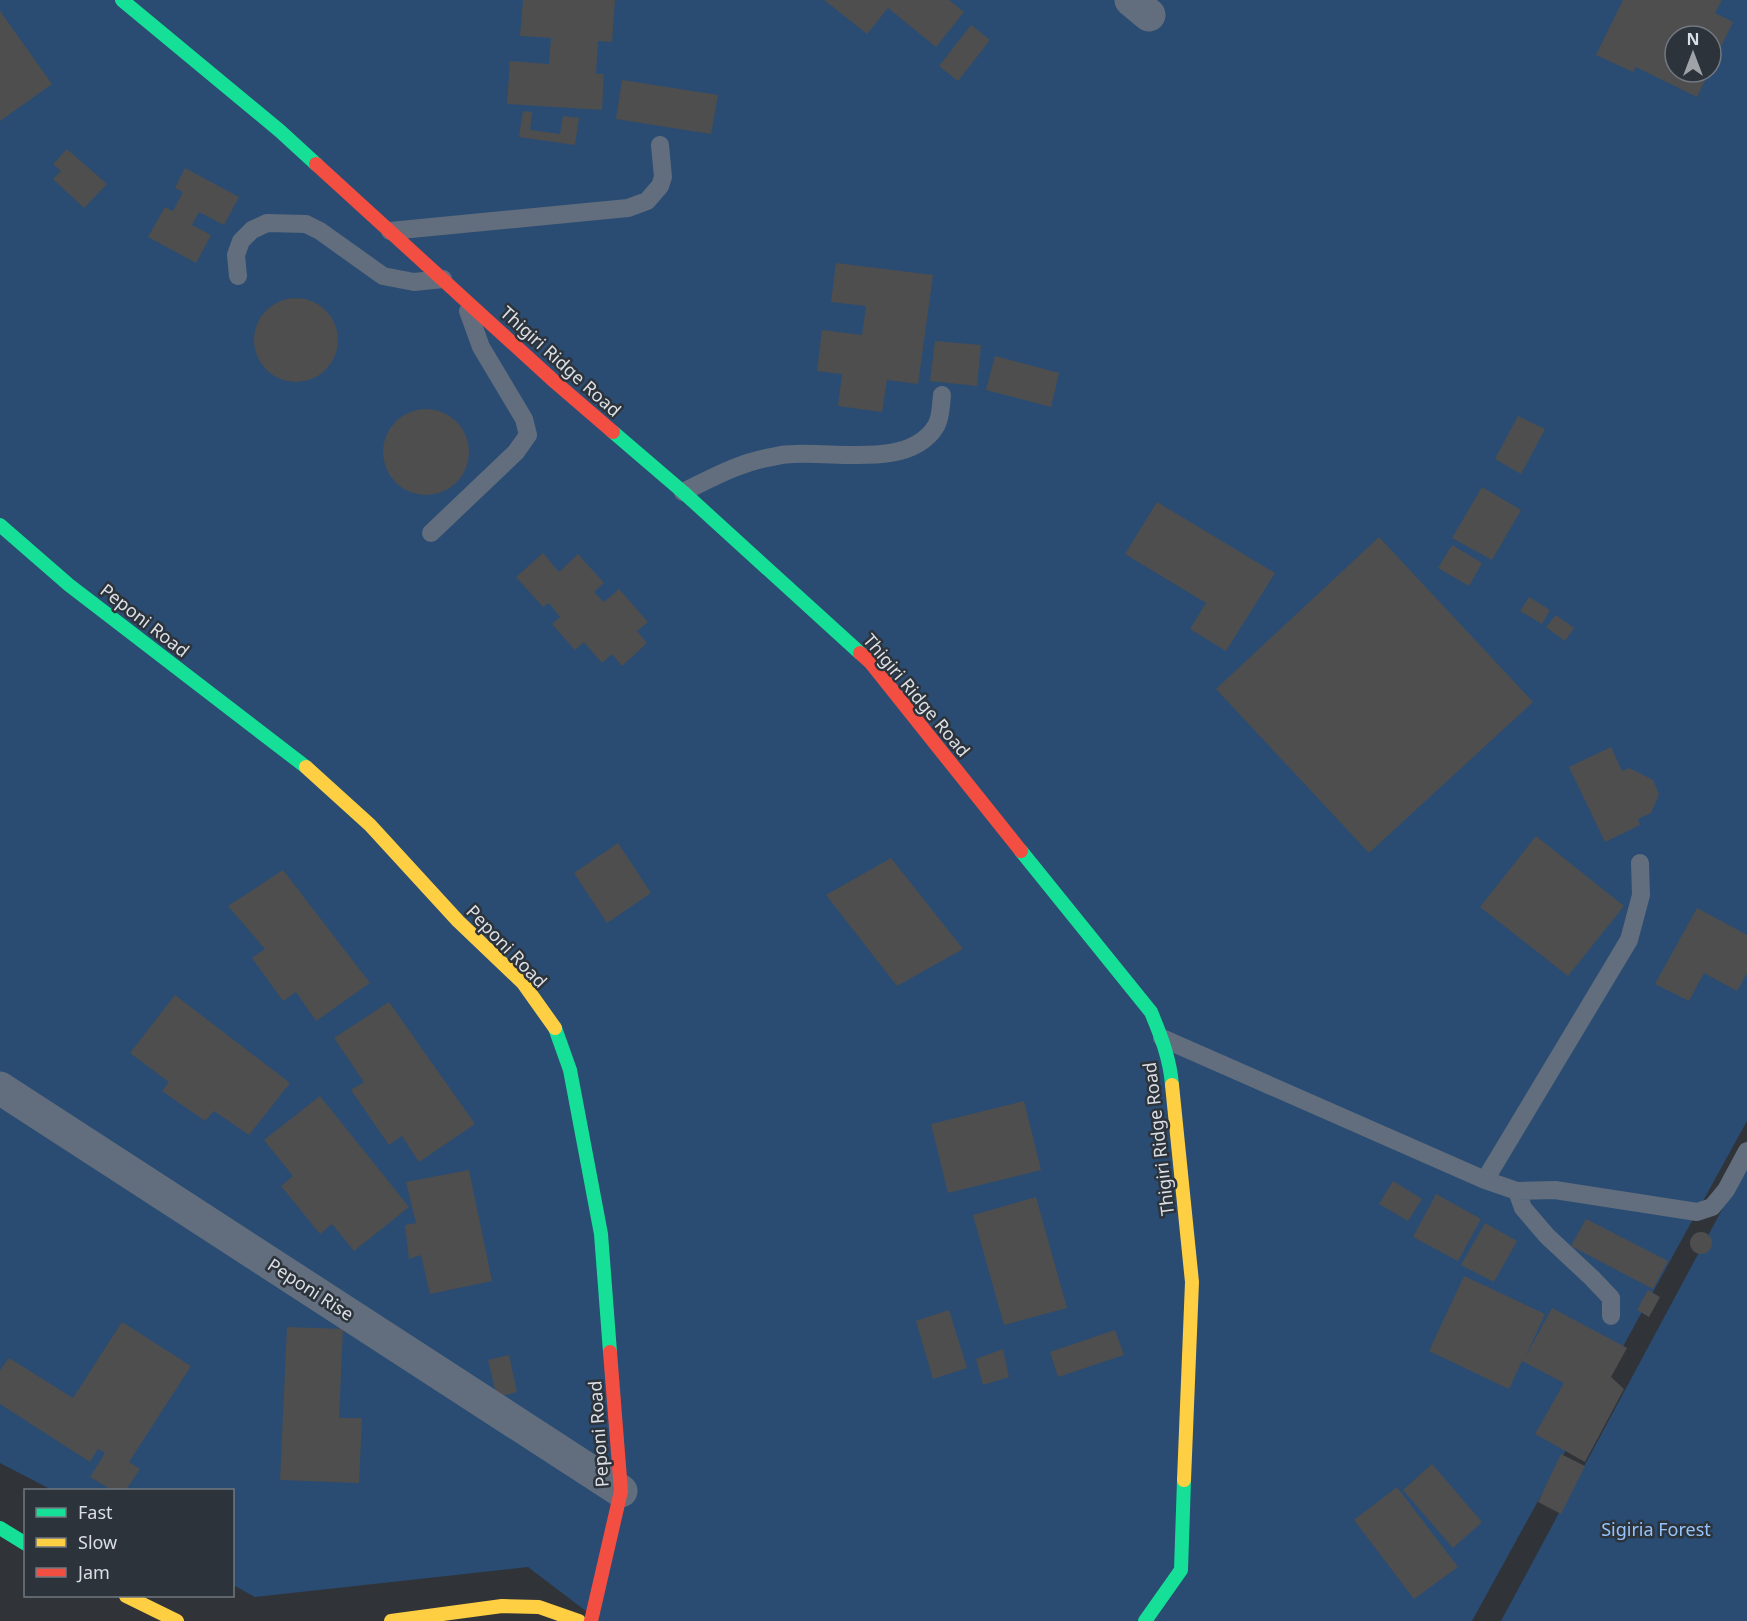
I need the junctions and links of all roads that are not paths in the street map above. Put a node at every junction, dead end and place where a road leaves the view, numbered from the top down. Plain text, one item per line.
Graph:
1 (122, 0) edge
2 (660, 145) dead end
3 (390, 231) junction
4 (237, 276) dead end
5 (443, 279) junction
6 (464, 298) junction
7 (942, 395) dead end
8 (683, 492) junction
9 (0, 525) edge
10 (431, 533) dead end
11 (1640, 863) dead end
12 (1162, 1038) junction
13 (0, 1088) edge
14 (1747, 1151) edge
15 (1485, 1180) junction
16 (1517, 1191) junction
17 (1611, 1316) dead end
18 (621, 1491) junction
19 (0, 1528) edge
20 (24, 1543) edge
21 (128, 1597) edge
22 (177, 1621) edge
23 (391, 1621) edge
24 (579, 1621) edge
25 (591, 1621) edge
26 (1145, 1621) edge

1 - 3 street, Thigiri Ridge Road
2 - 3 lane
3 - 5 street, Thigiri Ridge Road
4 - 5 lane
5 - 6 street, Thigiri Ridge Road
6 - 8 street, Thigiri Ridge Road
6 - 10 lane
7 - 8 lane
8 - 12 street, Thigiri Ridge Road
9 - 18 street, Peponi Road
11 - 15 lane
12 - 15 lane
12 - 26 street, Thigiri Ridge Road
13 - 18 street, Peponi Rise
14 - 16 lane
15 - 16 lane
16 - 17 lane
18 - 25 street, Peponi Road
19 - 20 street
21 - 22 street
23 - 24 street

